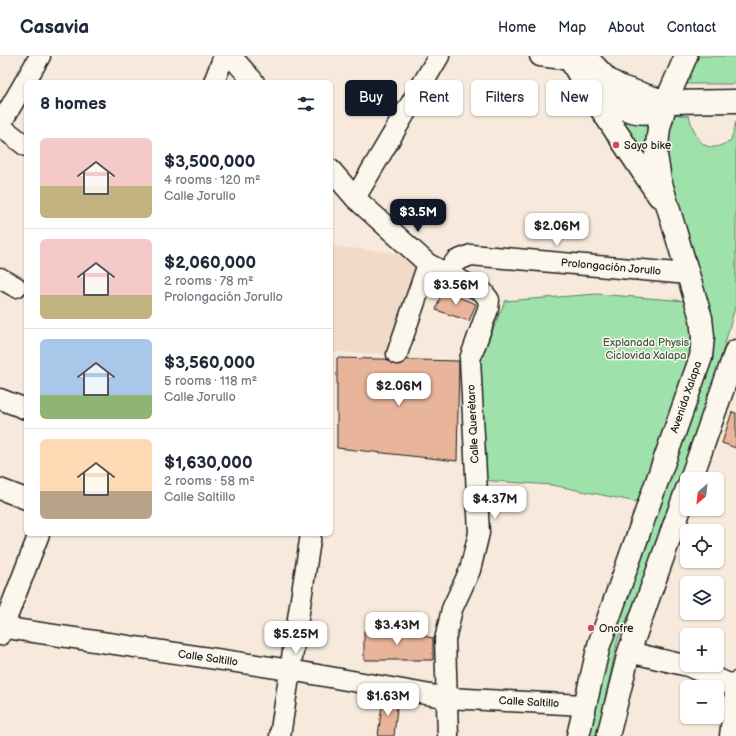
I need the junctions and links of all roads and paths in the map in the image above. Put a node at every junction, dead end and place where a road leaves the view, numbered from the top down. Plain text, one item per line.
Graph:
1 (40, 56) edge
2 (224, 56) edge
3 (231, 56) edge
4 (439, 56) edge
5 (540, 56) edge
6 (686, 56) edge
7 (575, 57) edge
8 (26, 80) edge
9 (215, 80) edge
10 (252, 80) edge
11 (584, 80) edge
12 (24, 84) edge
13 (602, 97) edge
14 (736, 101) edge
15 (666, 102) junction
16 (602, 110) edge
17 (0, 125) edge
18 (24, 144) edge
19 (333, 172) edge
20 (355, 198) junction
21 (669, 210) junction
22 (428, 264) junction
23 (446, 273) junction
24 (688, 274) junction
25 (736, 351) edge
26 (397, 354) dead end
27 (0, 399) edge
28 (24, 408) edge
29 (693, 472) edge
30 (0, 489) edge
31 (24, 498) edge
32 (680, 509) edge
33 (38, 536) edge
34 (311, 536) edge
35 (1, 631) edge
36 (629, 652) junction
37 (290, 670) junction
38 (736, 686) edge
39 (448, 698) junction
40 (584, 705) junction
41 (280, 736) edge
42 (448, 736) edge
43 (578, 736) edge
44 (608, 736) edge
45 (730, 736) edge

1 - 8 street
2 - 9 street
3 - 10 street
4 - 20 street
5 - 7 street
6 - 15 main road, Avenida Xalapa
7 - 11 main road
7 - 15 main road
12 - 17 street
13 - 15 main road
14 - 15 main road
15 - 21 main road, Avenida Xalapa
16 - 21 main road
17 - 18 street
19 - 20 street
20 - 22 street
21 - 24 main road, Avenida Xalapa
22 - 23 street
22 - 26 street
23 - 24 street, Prolongación Jorullo
23 - 39 street, Calle Querétaro
24 - 40 main road, Avenida Xalapa
25 - 29 main road
27 - 28 street
30 - 31 street
32 - 36 main road
33 - 35 street
34 - 37 street
35 - 37 street, Calle Saltillo
36 - 38 street
36 - 44 main road
37 - 39 street, Calle Saltillo
37 - 41 street
38 - 45 street
39 - 40 street, Calle Saltillo
39 - 42 street, Calle Querétaro
40 - 43 main road, Avenida Xalapa

